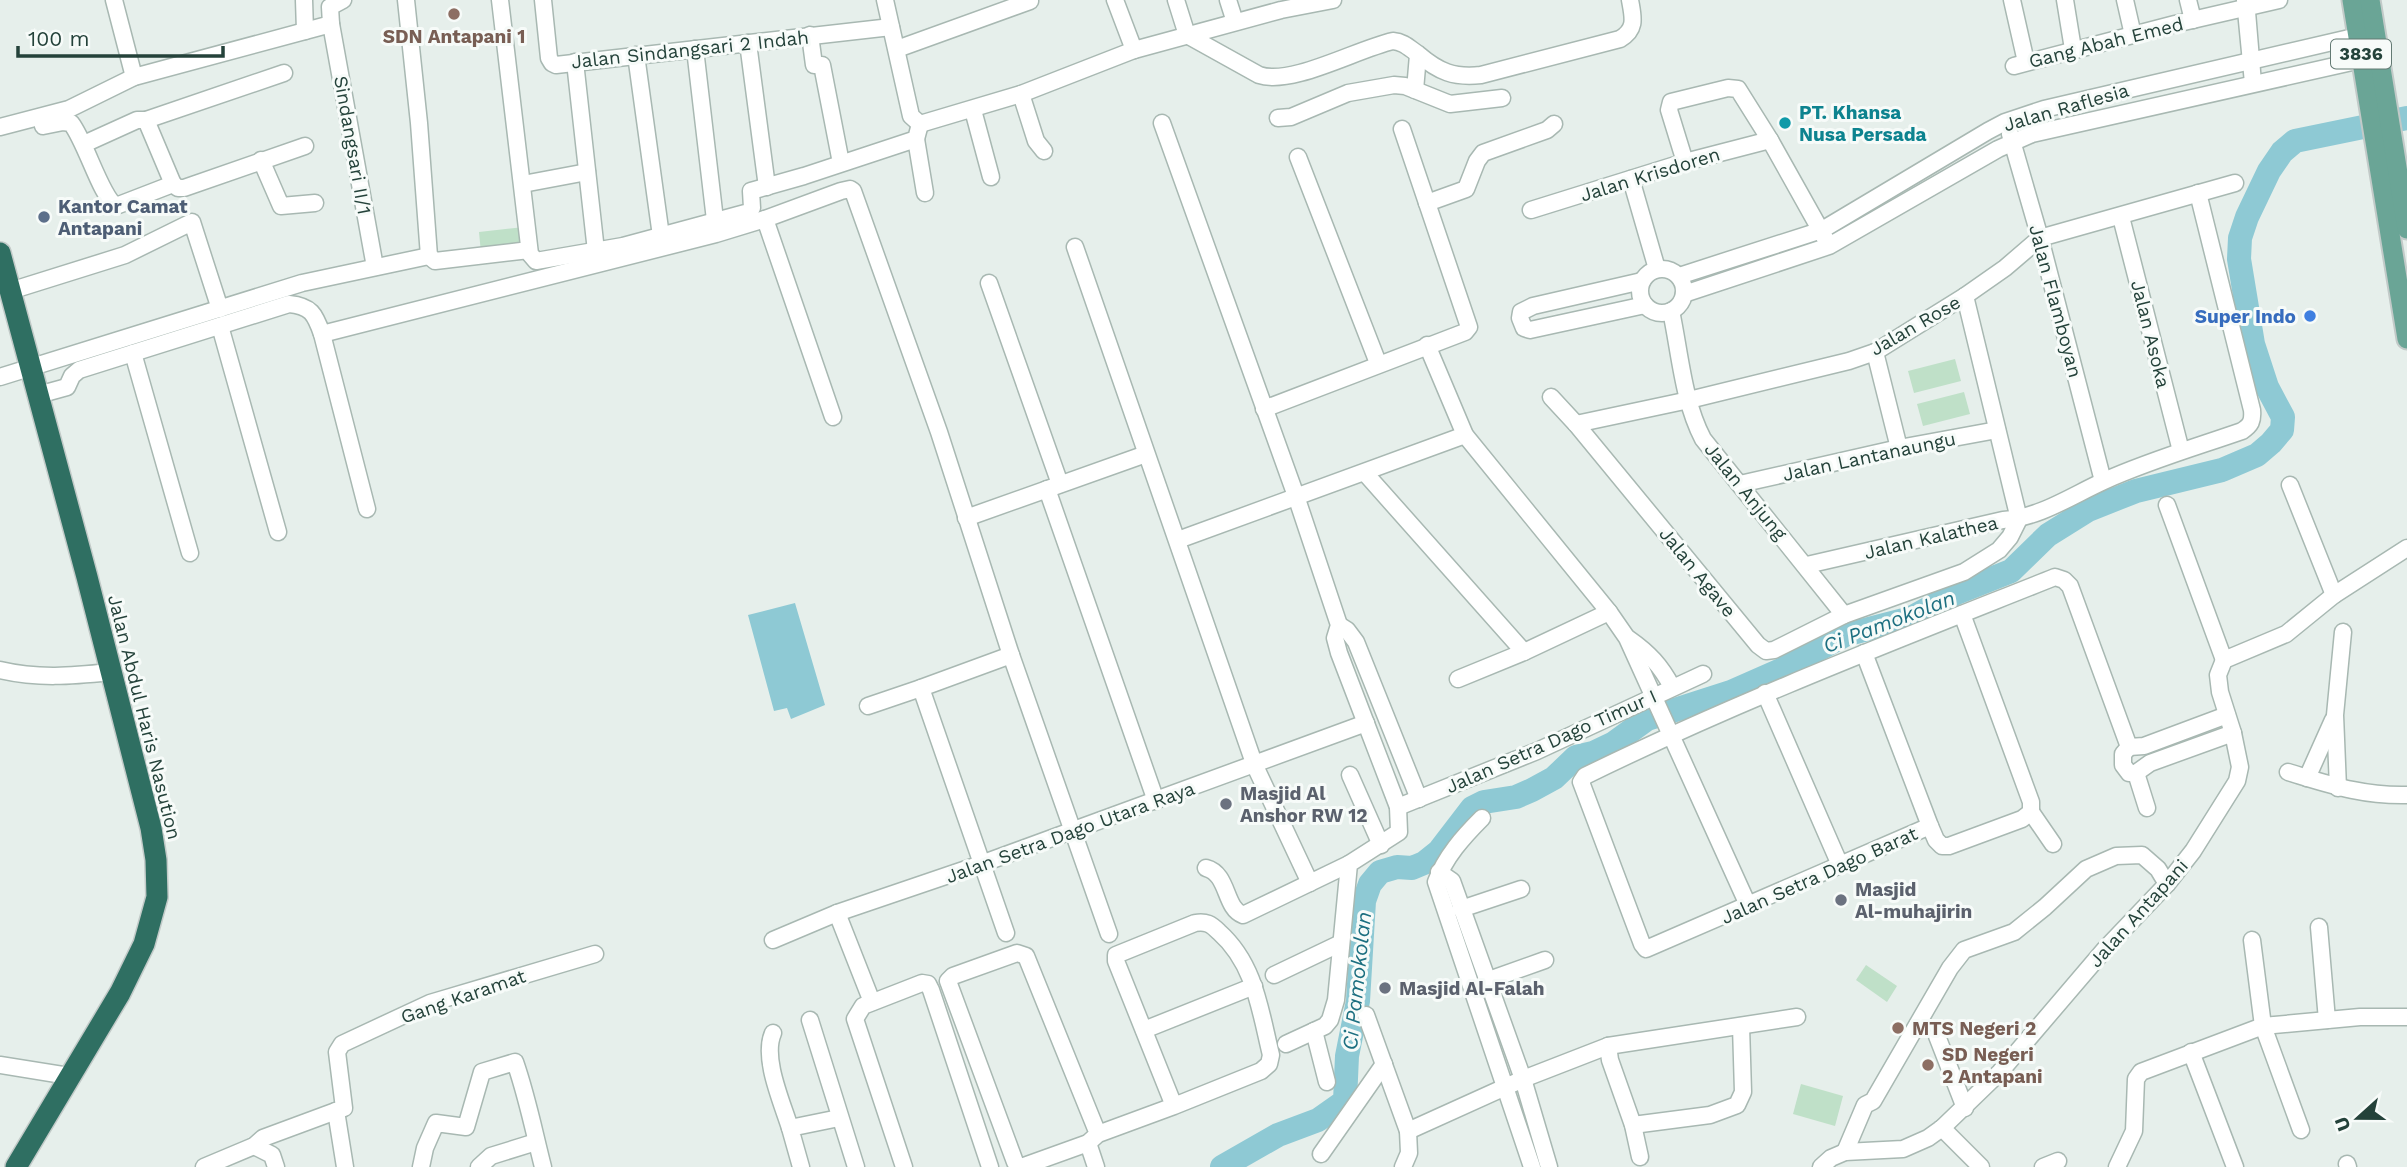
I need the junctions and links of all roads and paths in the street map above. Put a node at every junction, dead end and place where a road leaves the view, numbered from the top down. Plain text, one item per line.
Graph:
1 (114, 0) edge
2 (304, 0) edge
3 (343, 0) edge
4 (406, 0) edge
5 (500, 0) edge
6 (543, 0) edge
7 (885, 0) edge
8 (1115, 0) edge
9 (1176, 0) edge
10 (1228, 0) edge
11 (1333, 0) edge
12 (1630, 0) edge
13 (2012, 0) edge
14 (2065, 0) edge
15 (2125, 0) edge
16 (2188, 0) edge
17 (2239, 0) edge
18 (2245, 0) edge
19 (2279, 0) edge
20 (2352, 0) edge
21 (2370, 0) edge
22 (1030, 1) edge
23 (1279, 5) edge
24 (2193, 20) junction
25 (1235, 22) junction
26 (331, 24) junction
27 (891, 27) junction
28 (305, 30) junction
29 (1187, 35) junction
30 (2133, 35) junction
31 (810, 36) junction
32 (2358, 36) junction
33 (748, 43) junction
34 (695, 49) junction
35 (897, 49) junction
36 (2073, 49) junction
37 (1134, 50) junction
38 (636, 55) junction
39 (1418, 55) junction
40 (2361, 60) junction
41 (575, 62) junction
42 (284, 73) dead end
43 (134, 77) junction
44 (2253, 83) junction
45 (1415, 90) junction
46 (1021, 94) junction
47 (1502, 98) dead end
48 (2378, 106) junction
49 (973, 110) junction
50 (1279, 118) dead end
51 (146, 120) junction
52 (1162, 122) dead end
53 (2005, 122) junction
54 (1554, 124) dead end
55 (0, 127) edge
56 (1402, 129) dead end
57 (918, 131) junction
58 (0, 138) edge
59 (1770, 140) junction
60 (2012, 141) junction
61 (2384, 142) junction
62 (84, 144) junction
63 (305, 146) dead end
64 (1044, 151) dead end
65 (1298, 157) dead end
66 (261, 160) junction
67 (1685, 162) junction
68 (841, 163) junction
69 (587, 172) junction
70 (991, 177) dead end
71 (1631, 180) junction
72 (173, 184) junction
73 (523, 184) junction
74 (2235, 184) dead end
75 (767, 187) junction
76 (925, 193) dead end
77 (2198, 193) junction
78 (315, 203) dead end
79 (1427, 203) junction
80 (1531, 210) dead end
81 (2121, 216) junction
82 (765, 219) junction
83 (715, 220) junction
84 (2407, 229) edge
85 (1822, 230) junction
86 (661, 236) junction
87 (2040, 237) junction
88 (1829, 246) junction
89 (1075, 247) dead end
90 (529, 250) junction
91 (596, 251) junction
92 (0, 253) edge
93 (429, 256) junction
94 (375, 267) junction
95 (1657, 269) junction
96 (1679, 276) junction
97 (1642, 281) junction
98 (989, 283) dead end
99 (10, 291) junction
100 (1684, 294) junction
101 (1965, 296) junction
102 (1645, 305) junction
103 (1671, 312) junction
104 (220, 317) junction
105 (322, 334) junction
106 (2407, 339) edge
107 (1427, 345) junction
108 (1875, 352) junction
109 (133, 353) junction
110 (1378, 363) junction
111 (31, 368) junction
112 (0, 377) edge
113 (38, 395) junction
114 (1551, 397) dead end
115 (1689, 400) junction
116 (1264, 409) junction
117 (834, 417) dead end
118 (1576, 424) junction
119 (1997, 430) junction
120 (1465, 435) junction
121 (1899, 448) junction
122 (2181, 451) junction
123 (1146, 454) junction
124 (1364, 472) junction
125 (2103, 481) junction
126 (1740, 484) junction
127 (2290, 485) dead end
128 (1054, 486) junction
129 (1296, 496) junction
130 (2167, 505) dead end
131 (367, 509) dead end
132 (966, 518) junction
133 (2019, 519) junction
134 (278, 532) dead end
135 (1178, 540) junction
136 (2407, 548) edge
137 (190, 553) dead end
138 (1807, 565) junction
139 (2334, 595) junction
140 (1609, 612) junction
141 (1962, 614) junction
142 (1844, 615) junction
143 (1339, 625) junction
144 (2343, 632) dead end
145 (1628, 638) junction
146 (1524, 652) junction
147 (1864, 653) junction
148 (1011, 655) junction
149 (2224, 660) junction
150 (0, 670) edge
151 (110, 672) junction
152 (1703, 674) dead end
153 (1458, 679) dead end
154 (1672, 687) junction
155 (921, 688) junction
156 (1765, 693) junction
157 (1656, 700) junction
158 (868, 706) dead end
159 (2227, 715) junction
160 (2335, 715) junction
161 (1366, 723) junction
162 (1669, 729) junction
163 (2233, 733) junction
164 (2129, 747) junction
165 (1255, 766) junction
166 (2288, 772) dead end
167 (2136, 773) junction
168 (1350, 775) dead end
169 (2307, 778) junction
170 (2338, 788) junction
171 (2407, 795) edge
172 (1419, 799) junction
173 (1156, 801) junction
174 (1398, 807) junction
175 (2147, 808) dead end
176 (2026, 816) junction
177 (1482, 818) dead end
178 (1930, 826) junction
179 (1072, 831) junction
180 (2053, 844) dead end
181 (1381, 845) junction
182 (981, 864) junction
183 (1349, 864) junction
184 (1840, 865) junction
185 (1206, 868) dead end
186 (1439, 872) junction
187 (1310, 883) junction
188 (2168, 884) junction
189 (1521, 889) dead end
190 (1748, 905) junction
191 (1461, 909) junction
192 (838, 913) junction
193 (2319, 927) dead end
194 (1006, 933) dead end
195 (1109, 934) dead end
196 (773, 940) dead end
197 (2252, 940) dead end
198 (1341, 943) junction
199 (595, 954) dead end
200 (1545, 960) dead end
201 (1274, 975) dead end
202 (1486, 981) junction
203 (1254, 986) junction
204 (872, 1003) junction
205 (1366, 1015) dead end
206 (1797, 1017) dead end
207 (2402, 1017) edge
208 (810, 1020) dead end
209 (2328, 1020) junction
210 (1741, 1026) junction
211 (2263, 1026) junction
212 (1144, 1030) junction
213 (1314, 1031) junction
214 (773, 1033) dead end
215 (1937, 1035) dead end
216 (1286, 1044) dead end
217 (1608, 1046) junction
218 (2191, 1052) junction
219 (1384, 1064) junction
220 (0, 1065) edge
221 (69, 1076) junction
222 (1523, 1079) junction
223 (1327, 1082) dead end
224 (1504, 1087) junction
225 (1174, 1106) junction
226 (1965, 1108) junction
227 (336, 1111) junction
228 (839, 1118) junction
229 (1633, 1125) junction
230 (790, 1128) junction
231 (1942, 1129) junction
232 (2301, 1130) dead end
233 (1408, 1131) junction
234 (1093, 1138) junction
235 (536, 1142) junction
236 (254, 1146) junction
237 (1845, 1152) junction
238 (1321, 1154) dead end
239 (1640, 1157) dead end
240 (16, 1167) edge
241 (204, 1167) edge
242 (276, 1167) edge
243 (345, 1167) edge
244 (421, 1167) edge
245 (479, 1167) edge
246 (543, 1167) edge
247 (801, 1167) edge
248 (856, 1167) edge
249 (904, 1167) edge
250 (990, 1167) edge
251 (1096, 1167) edge
252 (1403, 1167) edge
253 (1532, 1167) edge
254 (1549, 1167) edge
255 (1821, 1167) edge
256 (1981, 1167) edge
257 (2118, 1167) edge
258 (2235, 1167) edge

1 - 43 street
2 - 28 street
3 - 26 street
4 - 93 street
5 - 73 street
6 - 41 street, Jalan Sindangsari 2 Indah
7 - 27 street
8 - 37 street
9 - 29 street
10 - 25 street
11 - 23 street
12 - 39 street
13 - 36 street, Gang Abah Emed
14 - 36 street
15 - 30 street
16 - 24 street
17 - 44 street
18 - 44 street
19 - 24 street, Gang Abah Emed
20 - 32 main road, 3836
21 - 48 main road, 3836
22 - 35 street
23 - 25 street
24 - 30 street, Gang Abah Emed
25 - 29 street
26 - 28 street
26 - 94 street, Sindangsari II/1
27 - 31 street, Jalan Sindangsari 2 Indah
27 - 35 street
28 - 43 street
29 - 37 street
29 - 39 street
30 - 36 street, Gang Abah Emed
31 - 33 street, Jalan Sindangsari 2 Indah
31 - 68 street
32 - 40 main road, 3836
32 - 53 street, Jalan Raflesia
33 - 34 street, Jalan Sindangsari 2 Indah
33 - 75 street
34 - 38 street, Jalan Sindangsari 2 Indah
34 - 83 street
35 - 57 street
37 - 46 street
38 - 41 street, Jalan Sindangsari 2 Indah
38 - 86 street
39 - 45 street
40 - 44 street, Jalan Raflesia
40 - 48 main road, 3836
41 - 69 street
42 - 51 street
43 - 55 street
44 - 60 street, Jalan Raflesia
45 - 47 street
45 - 50 street
46 - 49 street
46 - 64 street
48 - 61 main road, 3836
49 - 57 street
49 - 70 street
51 - 62 street
51 - 72 street
52 - 116 street
53 - 60 street, Jalan Flamboyan
53 - 85 street, Jalan Raflesia
54 - 79 street
56 - 79 street
57 - 68 street
57 - 76 street
58 - 62 street
59 - 67 street, Jalan Krisdoren
59 - 67 street
59 - 85 street
60 - 87 street, Jalan Flamboyan
60 - 88 street, Jalan Raflesia
61 - 84 main road, 3836
61 - 106 main road, 3836
62 - 72 street
63 - 66 street
65 - 110 street
66 - 72 street
66 - 78 street
67 - 71 street, Jalan Krisdoren
68 - 75 street
69 - 73 street
69 - 91 street
71 - 80 street, Jalan Krisdoren
71 - 95 street
73 - 90 street
74 - 77 street, Jalan Rose
75 - 83 street
77 - 81 street, Jalan Rose
77 - 122 street
79 - 107 street
81 - 87 street, Jalan Rose
81 - 122 street, Jalan Asoka
82 - 105 street
82 - 117 street
82 - 132 street
83 - 86 street
85 - 88 street
85 - 96 street, Jalan Raflesia
86 - 91 street
87 - 101 street, Jalan Rose
87 - 125 street, Jalan Flamboyan
88 - 100 street, Jalan Raflesia
89 - 123 street
90 - 91 street
90 - 93 street
92 - 99 highway, Jalan Abdul Haris Nasution
93 - 94 street
94 - 104 street
95 - 96 street
95 - 97 street
96 - 100 street
97 - 102 street
97 - 102 street
98 - 128 street
99 - 104 street
99 - 111 highway, Jalan Abdul Haris Nasution
100 - 103 street
101 - 108 street, Jalan Rose
101 - 119 street
102 - 103 street
103 - 115 street, Jalan Anjung
104 - 105 street
104 - 109 street
104 - 111 street
104 - 134 street
105 - 131 street
107 - 110 street
107 - 120 street
108 - 115 street, Jalan Rose
108 - 121 street
109 - 113 street
109 - 137 street
110 - 116 street
111 - 112 street
111 - 113 highway, Jalan Abdul Haris Nasution
113 - 151 highway, Jalan Abdul Haris Nasution
114 - 118 street, Jalan Agave
115 - 118 street, Jalan Rose
115 - 126 street, Jalan Anjung
116 - 129 street
118 - 142 street, Jalan Agave
119 - 121 street, Jalan Lantanaungu
119 - 133 street
120 - 124 street
120 - 140 street
121 - 126 street, Jalan Lantanaungu
122 - 125 street
123 - 128 street
123 - 135 street
124 - 129 street
124 - 146 street
125 - 133 street
126 - 138 street, Jalan Anjung
127 - 139 street
128 - 132 street
128 - 173 street
129 - 135 street
129 - 143 street
130 - 149 street
132 - 148 street
133 - 138 street, Jalan Kalathea
133 - 142 street, Jalan Kalathea
135 - 165 street
136 - 139 street
138 - 142 street, Jalan Anjung
139 - 149 street
140 - 145 street
140 - 146 street
141 - 147 street
141 - 164 street
141 - 176 street
143 - 161 street
143 - 172 street
144 - 160 street
145 - 154 street
145 - 157 street
146 - 153 street
147 - 156 street
147 - 178 street
148 - 155 street
148 - 179 street
149 - 159 street, Jalan Antapani
150 - 151 street
151 - 221 highway, Jalan Abdul Haris Nasution
152 - 154 street, Jalan Setra Dago Timur I
154 - 157 street, Jalan Setra Dago Timur I
155 - 158 street
155 - 182 street
156 - 162 street
156 - 184 street
157 - 162 street
157 - 172 street, Jalan Setra Dago Timur I
159 - 163 street, Jalan Antapani
159 - 164 street
160 - 169 street
160 - 170 street
161 - 165 street, Jalan Setra Dago Utara Raya
161 - 174 street
162 - 190 street
162 - 190 street, Jalan Setra Dago Barat
163 - 167 street
163 - 188 street, Jalan Antapani
164 - 167 street
165 - 173 street, Jalan Setra Dago Utara Raya
165 - 187 street
166 - 169 street
167 - 175 street
168 - 181 street
169 - 170 street
170 - 171 street
172 - 174 street, Jalan Setra Dago Timur I
173 - 179 street, Jalan Setra Dago Utara Raya
174 - 181 street
176 - 178 street, Jalan Setra Dago Barat
176 - 180 street
177 - 186 street
178 - 184 street, Jalan Setra Dago Barat
179 - 182 street, Jalan Setra Dago Utara Raya
179 - 195 street
181 - 183 street
182 - 192 street, Jalan Setra Dago Utara Raya
182 - 194 street
183 - 187 street
183 - 198 street
184 - 190 street, Jalan Setra Dago Barat
185 - 187 street
186 - 191 street
186 - 224 street
188 - 226 street, Jalan Antapani
188 - 237 street
189 - 191 street
191 - 202 street
192 - 196 street, Jalan Setra Dago Utara Raya
192 - 204 street
193 - 209 street
197 - 211 street
198 - 201 street
198 - 213 street
199 - 227 street, Gang Karamat
200 - 202 street
202 - 222 street
203 - 212 street
203 - 212 street
203 - 225 street
204 - 249 street
204 - 250 street
205 - 219 street
206 - 210 street
207 - 209 street
208 - 228 street
209 - 211 street
210 - 217 street
210 - 229 street
211 - 218 street
211 - 232 street
212 - 225 street
213 - 216 street
213 - 223 street
214 - 230 street
215 - 226 street
217 - 222 street
217 - 229 street
218 - 257 street
218 - 258 street
219 - 233 street
219 - 238 street
220 - 221 street
221 - 240 highway, Jalan Abdul Haris Nasution
222 - 224 street
222 - 254 street
224 - 233 street
224 - 253 street
225 - 234 street
226 - 231 street, Jalan Antapani
227 - 236 street
227 - 243 street
228 - 230 street
228 - 248 street
229 - 239 street
230 - 247 street
231 - 237 street, Jalan Antapani
231 - 256 street
233 - 252 street
234 - 234 street
234 - 251 street
235 - 244 street
235 - 245 street
235 - 246 street
236 - 241 street
236 - 242 street
237 - 255 street, Jalan Antapani

